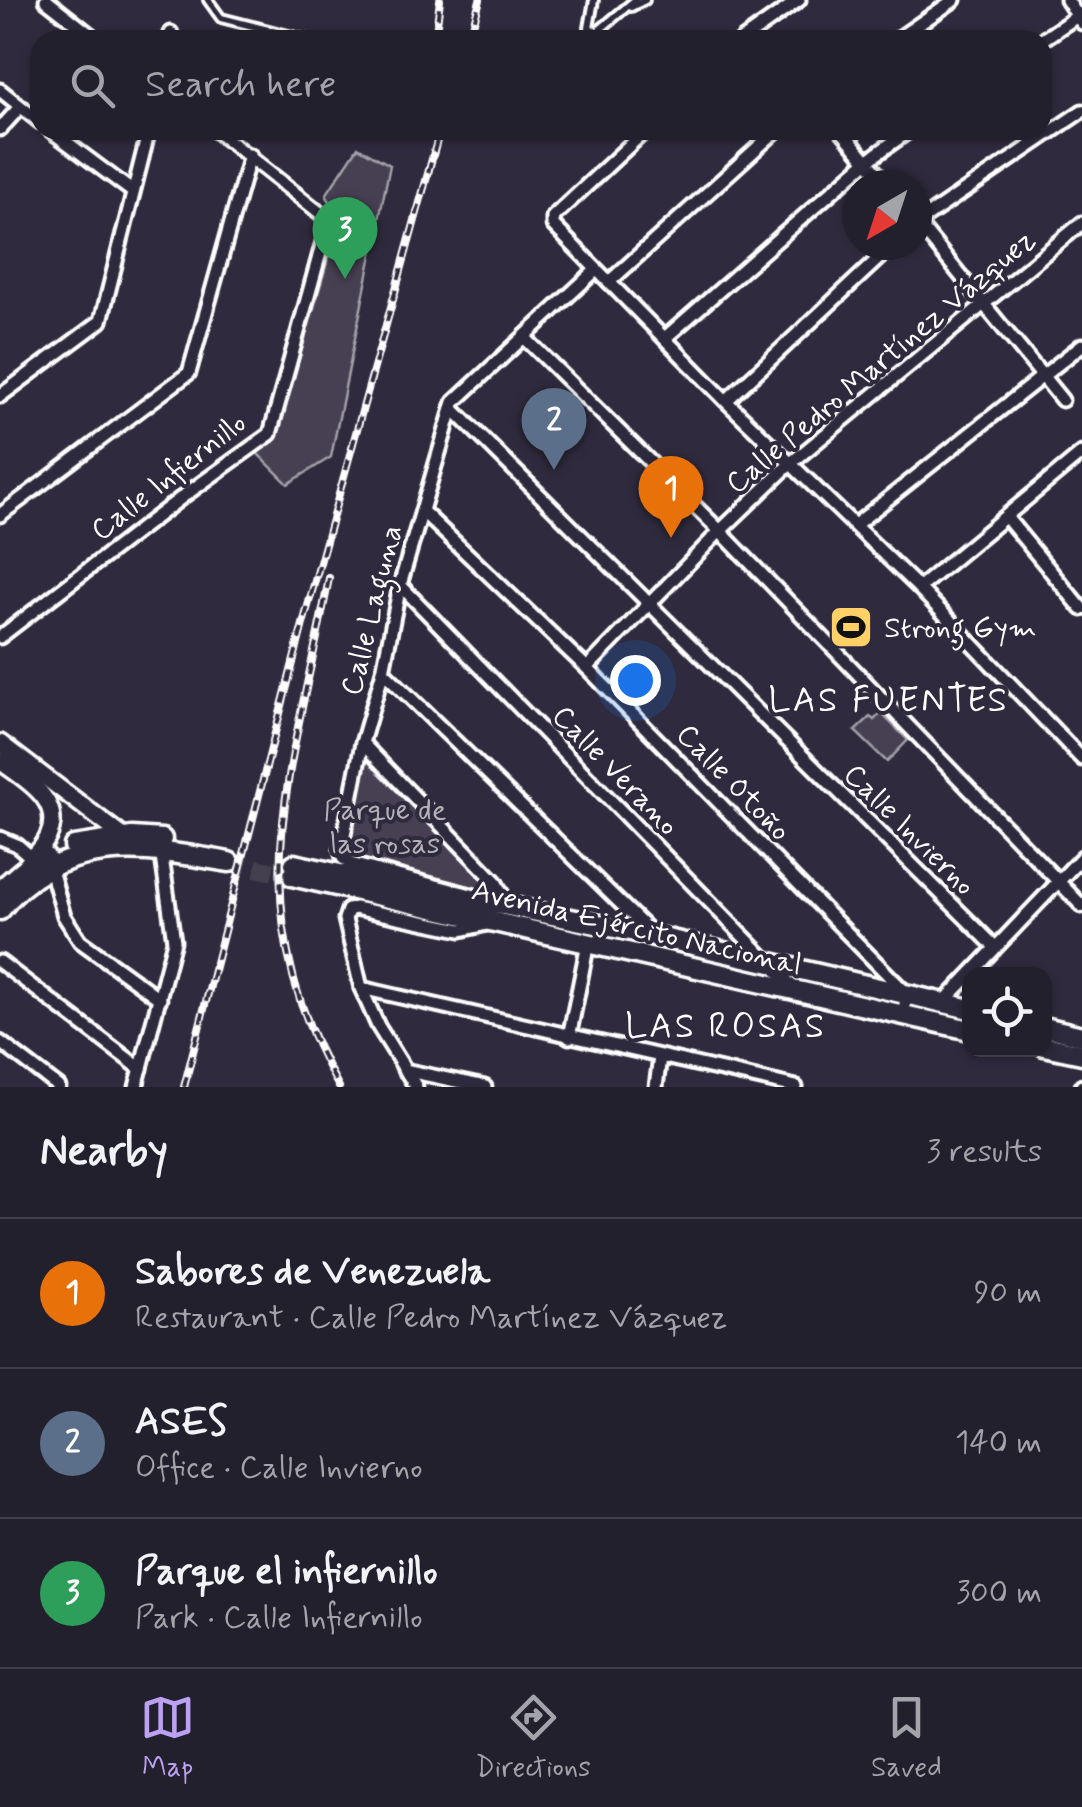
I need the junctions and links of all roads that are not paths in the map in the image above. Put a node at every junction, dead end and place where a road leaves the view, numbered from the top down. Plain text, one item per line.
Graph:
1 (46, 0) edge
2 (208, 0) edge
3 (594, 0) edge
4 (635, 0) edge
5 (645, 0) edge
6 (799, 0) edge
7 (954, 0) edge
8 (1067, 0) edge
9 (626, 10) junction
10 (1081, 17) edge
11 (754, 29) edge
12 (84, 30) edge
13 (268, 30) edge
14 (590, 30) edge
15 (599, 30) edge
16 (910, 30) edge
17 (1052, 34) edge
18 (0, 90) edge
19 (20, 107) junction
20 (1082, 111) edge
21 (30, 114) edge
22 (0, 129) edge
23 (1052, 131) edge
24 (63, 140) edge
25 (146, 140) edge
26 (229, 140) edge
27 (635, 140) edge
28 (766, 140) edge
29 (848, 140) edge
30 (896, 140) edge
31 (1039, 140) edge
32 (250, 156) junction
33 (866, 161) junction
34 (874, 170) edge
35 (133, 192) junction
36 (932, 212) edge
37 (1082, 223) edge
38 (932, 240) edge
39 (877, 260) edge
40 (596, 270) junction
41 (609, 282) junction
42 (984, 302) junction
43 (524, 338) junction
44 (665, 338) junction
45 (1082, 345) edge
46 (1044, 377) junction
47 (0, 396) edge
48 (1062, 400) dead end
49 (726, 402) junction
50 (452, 408) junction
51 (1080, 458) edge
52 (791, 463) junction
53 (422, 511) junction
54 (0, 515) edge
55 (1006, 518) junction
56 (855, 526) junction
57 (720, 531) junction
58 (400, 586) junction
59 (919, 588) junction
60 (649, 606) junction
61 (1082, 610) edge
62 (0, 637) edge
63 (587, 668) junction
64 (384, 671) junction
65 (362, 743) junction
66 (1, 750) edge
67 (1082, 758) edge
68 (0, 838) edge
69 (125, 838) junction
70 (162, 856) dead end
71 (1082, 858) edge
72 (27, 864) junction
73 (50, 866) junction
74 (1059, 879) junction
75 (0, 890) edge
76 (506, 906) junction
77 (1082, 906) edge
78 (0, 910) edge
79 (492, 923) junction
80 (654, 936) junction
81 (588, 944) junction
82 (994, 946) junction
83 (0, 962) edge
84 (771, 964) junction
85 (362, 988) junction
86 (797, 991) junction
87 (906, 994) junction
88 (160, 998) junction
89 (940, 1002) junction
90 (962, 1008) edge
91 (903, 1014) junction
92 (936, 1022) junction
93 (962, 1028) edge
94 (1052, 1030) edge
95 (1082, 1036) edge
96 (569, 1037) junction
97 (0, 1042) edge
98 (1052, 1048) edge
99 (1082, 1054) edge
100 (660, 1057) junction
101 (141, 1069) junction
102 (404, 1070) junction
103 (728, 1072) junction
104 (59, 1087) edge
105 (136, 1087) edge
106 (416, 1087) edge
107 (485, 1087) edge
108 (656, 1087) edge
109 (725, 1087) edge
110 (796, 1087) edge

1 - 12 street
2 - 13 lane
3 - 14 lane
4 - 9 lane
5 - 9 lane
6 - 11 street
7 - 16 street
8 - 10 street
9 - 15 lane
10 - 17 street
18 - 19 street
19 - 21 street
19 - 22 street
20 - 23 street
24 - 35 street
25 - 35 street
26 - 32 street, Calle Infiernillo
27 - 40 street
28 - 41 street
29 - 33 street
30 - 33 street
31 - 36 street
32 - 54 street
32 - 62 street, Calle Infiernillo
33 - 34 street
33 - 44 street
35 - 47 street
37 - 42 street, Calle Pedro Martínez Vázquez
38 - 42 street
39 - 49 street
40 - 41 street
40 - 43 street, Calle Laguna
41 - 44 street
42 - 46 street
42 - 52 street, Calle Pedro Martínez Vázquez
43 - 50 street, Calle Laguna
43 - 57 street
44 - 49 street
45 - 46 street
46 - 48 street
46 - 56 street
49 - 52 street
50 - 53 street, Calle Laguna
50 - 60 street, Calle Invierno
51 - 55 street
52 - 56 street
52 - 57 street, Calle Pedro Martínez Vázquez
53 - 58 street, Calle Laguna
53 - 63 street, Calle Otoño
55 - 59 street
55 - 61 street
56 - 59 street
57 - 60 street, Calle Pedro Martínez Vázquez
57 - 74 street
58 - 64 street, Calle Laguna
58 - 84 street, Calle Verano
59 - 67 street
60 - 63 street, Calle Pedro Martínez Vázquez
60 - 82 street, Calle Invierno
63 - 87 street, Calle Otoño
64 - 65 street, Calle Laguna
64 - 80 street
65 - 76 street
65 - 76 street, Calle Laguna
66 - 69 street
66 - 72 street
68 - 72 street
69 - 72 main road
69 - 73 main road
70 - 88 street
71 - 74 street
72 - 75 main road
73 - 78 main road
73 - 88 street
74 - 77 street
74 - 82 street
76 - 79 main road, Avenida Ejército Nacional
76 - 80 main road, Avenida Ejército Nacional
79 - 81 main road, Avenida Ejército Nacional
79 - 85 street
80 - 84 main road, Avenida Ejército Nacional
81 - 86 main road, Avenida Ejército Nacional
81 - 96 street
82 - 89 street
83 - 101 street
84 - 86 street, Calle Verano
84 - 87 main road, Avenida Ejército Nacional
85 - 96 street
85 - 102 street
86 - 91 main road, Avenida Ejército Nacional
87 - 89 main road, Avenida Ejército Nacional
87 - 91 street
88 - 101 street
89 - 90 main road, Avenida Ejército Nacional
89 - 92 street
91 - 92 main road, Avenida Ejército Nacional
92 - 93 main road, Avenida Ejército Nacional
94 - 95 main road
96 - 100 street
97 - 104 street
98 - 99 main road
100 - 103 street
100 - 108 street
101 - 105 street
102 - 106 street
102 - 107 street
103 - 109 street
103 - 110 street

